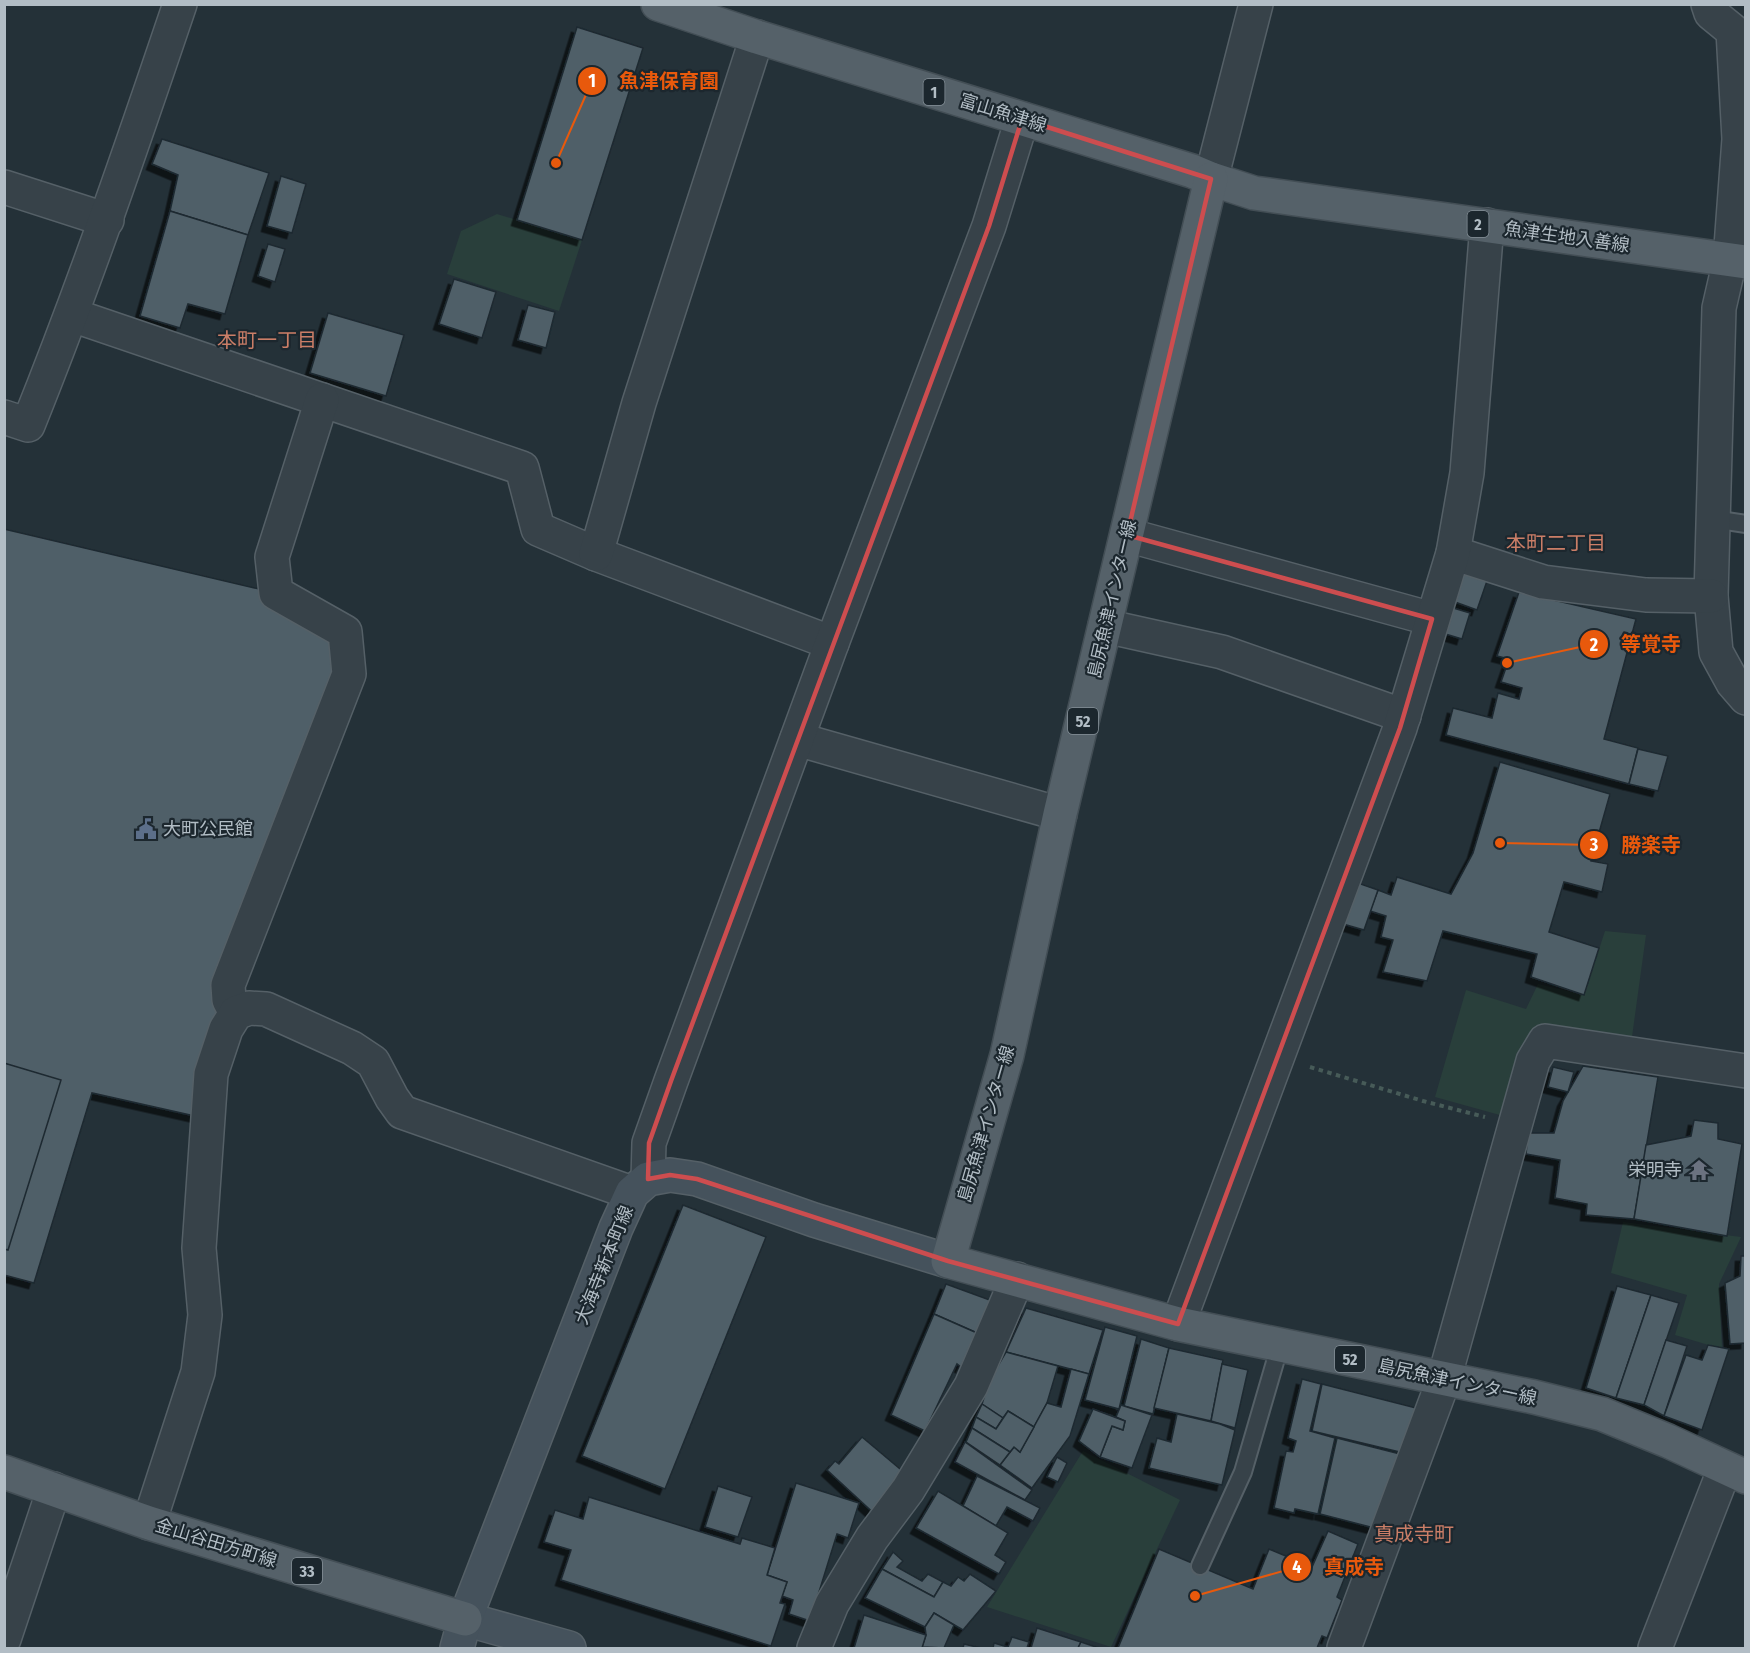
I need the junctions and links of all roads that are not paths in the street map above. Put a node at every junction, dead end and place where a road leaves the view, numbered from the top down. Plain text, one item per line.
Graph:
1 (180, 4) edge
2 (657, 4) edge
3 (1256, 4) edge
4 (1708, 4) edge
5 (1739, 31) edge
6 (757, 37) junction
7 (1022, 119) junction
8 (1211, 179) junction
9 (4, 187) edge
10 (107, 220) junction
11 (1487, 225) junction
12 (1738, 261) edge
13 (72, 315) junction
14 (322, 400) junction
15 (4, 417) edge
16 (1713, 519) junction
17 (1746, 524) edge
18 (1127, 535) junction
19 (1453, 553) junction
20 (596, 554) junction
21 (1711, 596) junction
22 (1432, 619) junction
23 (1105, 626) junction
24 (832, 643) junction
25 (1746, 698) edge
26 (1404, 716) junction
27 (797, 739) junction
28 (1060, 814) junction
29 (236, 1013) junction
30 (1746, 1071) edge
31 (640, 1186) junction
32 (948, 1261) junction
33 (1017, 1279) junction
34 (1178, 1324) junction
35 (1280, 1345) junction
36 (1444, 1379) junction
37 (4, 1472) edge
38 (1736, 1472) edge
39 (54, 1489) junction
40 (149, 1523) junction
41 (1200, 1566) dead end
42 (461, 1634) edge
43 (4, 1639) edge
44 (569, 1648) edge
45 (814, 1648) edge
46 (1344, 1648) edge
47 (1655, 1648) edge

1 - 10 street
2 - 6 main road, 富山魚津線 / 1
3 - 8 street
4 - 5 street
5 - 12 street
6 - 7 main road, 富山魚津線 / 1
6 - 20 street
7 - 8 main road, 富山魚津線 / 1
7 - 24 street
8 - 11 main road, 魚津生地入善線 / 2
8 - 18 main road, 島尻魚津インター線 / 52
9 - 10 street
10 - 13 street
11 - 12 main road, 魚津生地入善線 / 2
11 - 19 street
12 - 16 street
13 - 14 street
13 - 15 street
14 - 20 street
14 - 29 street
16 - 17 lane
16 - 21 street
18 - 22 street
18 - 23 main road, 島尻魚津インター線 / 52
19 - 21 street
19 - 22 street
20 - 24 street
21 - 25 street
22 - 26 street
23 - 26 street
23 - 28 main road, 島尻魚津インター線 / 52
24 - 27 street
26 - 34 street
27 - 28 street
27 - 31 street
28 - 32 main road, 島尻魚津インター線 / 52
29 - 31 street
29 - 40 street
30 - 36 street
31 - 32 main road
31 - 42 main road, 大海寺新本町線
32 - 33 main road, 島尻魚津インター線 / 52
33 - 34 main road, 島尻魚津インター線 / 52
33 - 45 street
34 - 35 main road, 島尻魚津インター線 / 52
35 - 36 main road, 島尻魚津インター線 / 52
35 - 41 lane
36 - 38 main road, 島尻魚津インター線 / 52
36 - 46 street
37 - 39 main road, 金山谷田方町線 / 33
38 - 47 street
39 - 40 main road, 金山谷田方町線 / 33
39 - 43 street
40 - 42 main road, 金山谷田方町線 / 33
42 - 44 main road

